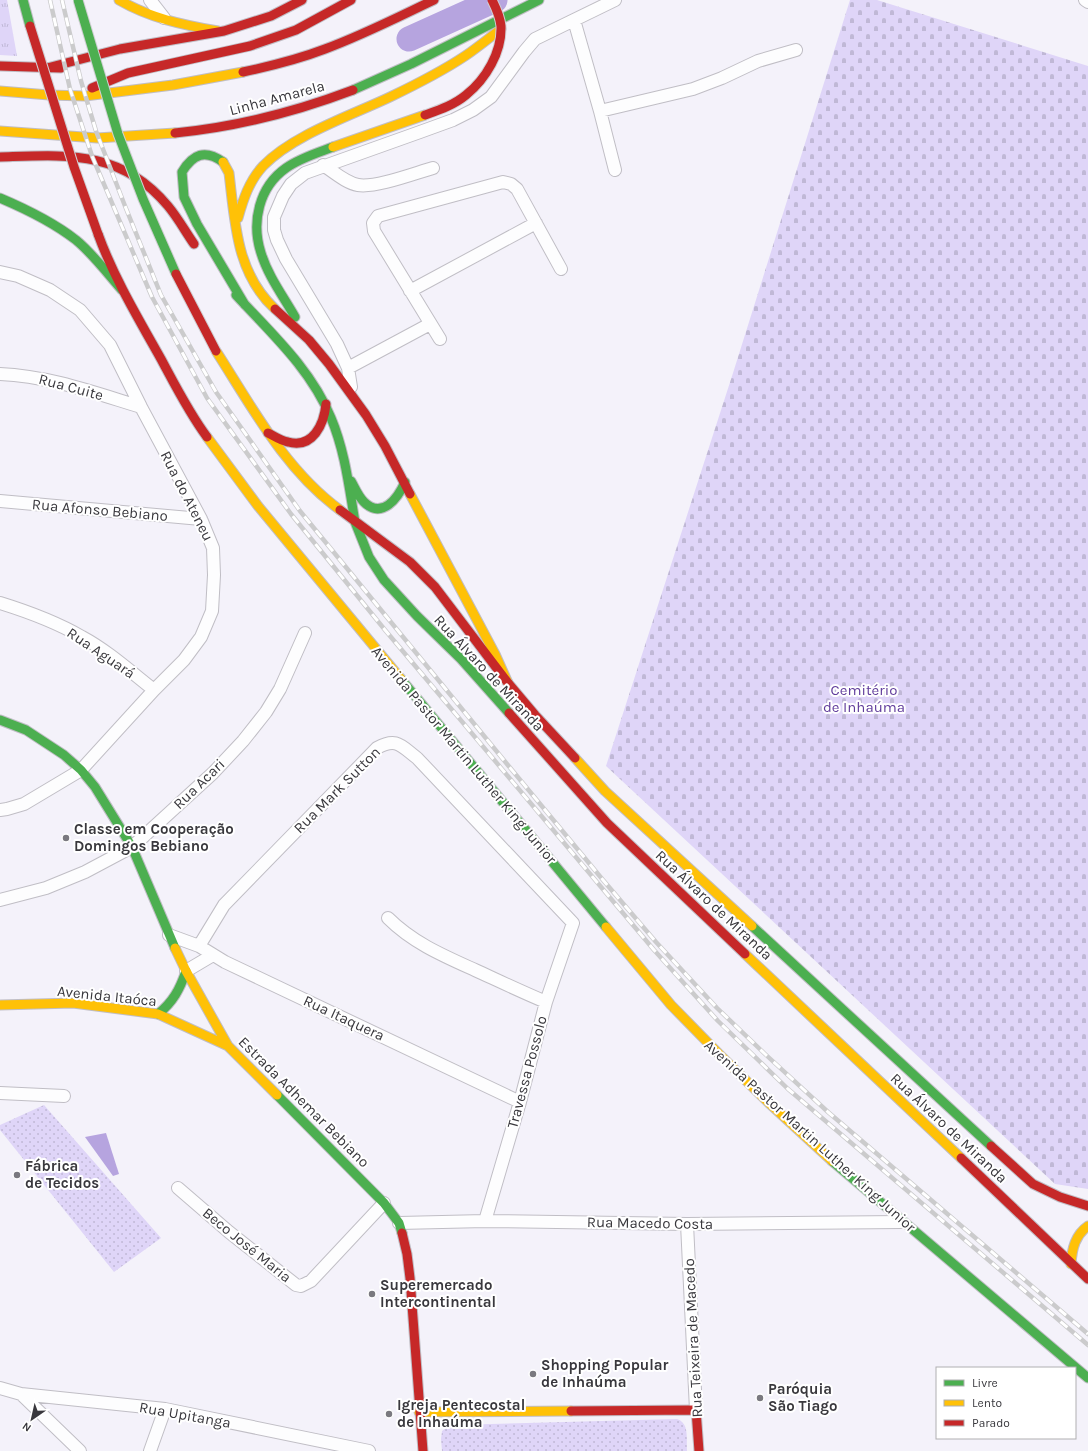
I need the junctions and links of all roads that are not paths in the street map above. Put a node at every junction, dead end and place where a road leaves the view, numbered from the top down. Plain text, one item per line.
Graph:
1 (23, 0) edge
2 (78, 0) edge
3 (119, 0) edge
4 (150, 0) edge
5 (302, 0) edge
6 (351, 0) edge
7 (434, 0) edge
8 (492, 0) edge
9 (540, 0) edge
10 (615, 0) edge
11 (1085, 0) edge
12 (1088, 2) edge
13 (530, 5) junction
14 (165, 19) junction
15 (574, 20) junction
16 (224, 32) junction
17 (231, 49) junction
18 (187, 50) dead end
19 (796, 50) dead end
20 (112, 61) dead end
21 (0, 66) edge
22 (47, 68) junction
23 (0, 91) edge
24 (79, 96) junction
25 (600, 111) junction
26 (0, 131) edge
27 (91, 138) junction
28 (52, 144) dead end
29 (0, 157) edge
30 (323, 165) junction
31 (433, 168) dead end
32 (615, 170) dead end
33 (0, 198) edge
34 (536, 223) junction
35 (236, 229) junction
36 (199, 250) dead end
37 (213, 268) dead end
38 (561, 269) dead end
39 (0, 272) edge
40 (122, 290) junction
41 (410, 291) junction
42 (245, 305) junction
43 (430, 324) junction
44 (440, 339) dead end
45 (309, 340) junction
46 (348, 368) junction
47 (0, 374) edge
48 (352, 395) junction
49 (326, 404) junction
50 (141, 407) junction
51 (268, 433) junction
52 (346, 469) junction
53 (405, 482) junction
54 (0, 501) edge
55 (201, 520) junction
56 (355, 522) junction
57 (0, 603) edge
58 (305, 633) dead end
59 (508, 683) junction
60 (154, 690) junction
61 (0, 720) edge
62 (81, 770) junction
63 (0, 810) edge
64 (132, 848) junction
65 (0, 900) edge
66 (388, 918) dead end
67 (572, 923) joint
68 (169, 935) junction
69 (199, 946) junction
70 (214, 955) junction
71 (186, 971) junction
72 (546, 1002) junction
73 (0, 1005) edge
74 (158, 1014) junction
75 (228, 1046) junction
76 (0, 1093) edge
77 (64, 1096) dead end
78 (520, 1102) junction
79 (178, 1188) dead end
80 (384, 1203) junction
81 (1088, 1206) edge
82 (485, 1221) junction
83 (902, 1222) junction
84 (399, 1223) junction
85 (687, 1224) junction
86 (1088, 1226) edge
87 (1071, 1264) junction
88 (1088, 1279) edge
89 (1075, 1367) edge
90 (1076, 1368) edge
91 (1088, 1378) edge
92 (0, 1388) edge
93 (21, 1394) junction
94 (165, 1409) junction
95 (696, 1410) junction
96 (419, 1412) junction
97 (80, 1451) edge
98 (150, 1451) edge
99 (369, 1451) edge
100 (423, 1451) edge
101 (698, 1451) edge

1 - 40 main road, Avenida Pastor Martin Luther King Junior, bridge
2 - 51 main road, bridge
3 - 14 main road
4 - 14 street
5 - 16 main road
6 - 17 main road
7 - 24 main road
8 - 45 main road, bridge
9 - 13 main road, Linha Amarela
10 - 15 street
11 - 12 street
13 - 27 main road, Linha Amarela
13 - 35 main road
14 - 16 main road
15 - 25 street
15 - 30 street
16 - 22 main road
17 - 18 main road
17 - 24 main road
19 - 25 street
20 - 22 main road
21 - 22 main road
23 - 24 main road
25 - 32 street
26 - 27 main road, Linha Amarela
27 - 28 main road
29 - 36 main road
30 - 31 street
30 - 46 street
33 - 40 main road
34 - 38 street
34 - 41 street
34 - 41 street
35 - 42 main road
35 - 45 main road
37 - 42 main road
39 - 50 street, Rua do Ateneu
40 - 83 main road, Avenida Pastor Martin Luther King Junior
41 - 43 street
42 - 49 main road
43 - 44 street
43 - 46 street
45 - 48 main road
46 - 48 street
47 - 50 street, Rua Cuite
48 - 53 main road
49 - 51 main road
49 - 52 main road
50 - 55 street, Rua do Ateneu
51 - 56 main road
52 - 53 main road
52 - 56 main road, Rua Álvaro de Miranda
53 - 59 main road
54 - 55 street, Rua Afonso Bebiano
55 - 60 street, Rua do Ateneu
56 - 59 main road
56 - 87 main road, Rua Álvaro de Miranda
57 - 60 street, Rua Aguará
58 - 64 street, Rua Acari
59 - 81 main road
60 - 62 street, Rua do Ateneu
61 - 62 main road, Estrada Adhemar Bebiano
62 - 63 street, Rua do Ateneu
62 - 64 main road, Estrada Adhemar Bebiano
64 - 65 street, Rua Acari
64 - 68 main road, Estrada Adhemar Bebiano
66 - 72 street
67 - 69 street, Rua Mark Sutton
67 - 72 street, Travessa Possolo
68 - 69 street, Rua Itaquera
68 - 71 main road, Estrada Adhemar Bebiano
69 - 70 street, Rua Itaquera
70 - 71 street
70 - 78 street, Rua Itaquera
71 - 74 main road
71 - 75 main road, Estrada Adhemar Bebiano
72 - 78 street, Travessa Possolo
73 - 74 main road, Avenida Itaóca
74 - 75 main road, Avenida Itaóca
75 - 80 main road, Estrada Adhemar Bebiano
76 - 77 street
78 - 82 street, Travessa Possolo
79 - 80 street, Beco José Maria
80 - 84 main road, Estrada Adhemar Bebiano
82 - 84 street, Rua Macedo Costa
82 - 85 street, Rua Macedo Costa
83 - 85 street, Rua Macedo Costa
83 - 89 main road, Avenida Pastor Martin Luther King Junior
84 - 96 main road, Estrada Adhemar Bebiano
85 - 95 street, Rua Teixeira de Macedo
86 - 87 main road
87 - 88 main road, Rua Álvaro de Miranda
90 - 91 main road, Avenida Pastor Martin Luther King Junior
92 - 93 street, Rua Upitanga
93 - 94 street, Rua Upitanga
93 - 97 street
94 - 98 street
94 - 99 street, Rua Upitanga
95 - 96 main road
95 - 101 main road, Rua Teixeira de Macedo
96 - 100 main road, Estrada Adhemar Bebiano

